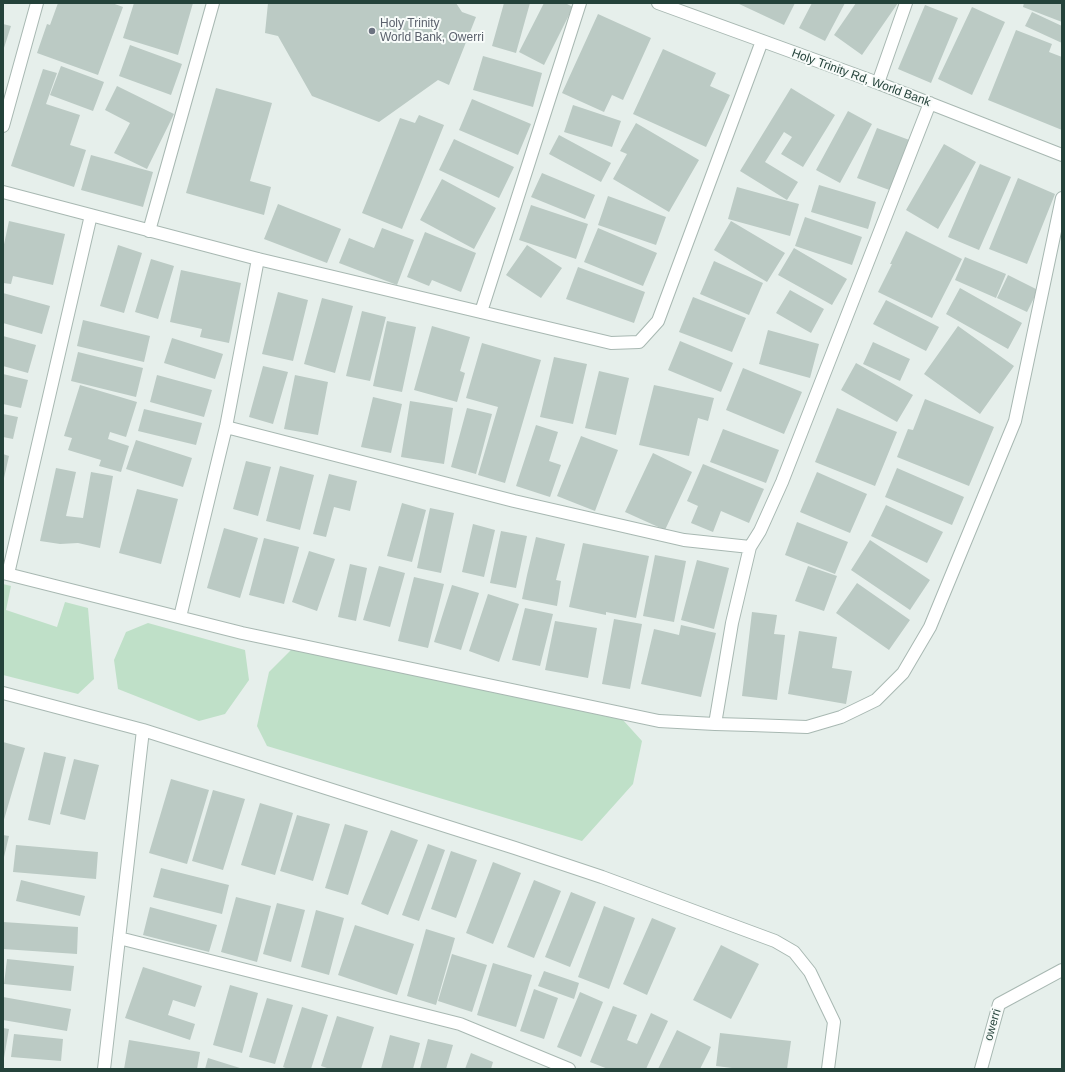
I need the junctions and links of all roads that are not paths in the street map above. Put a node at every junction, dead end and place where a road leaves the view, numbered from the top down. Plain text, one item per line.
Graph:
1 (37, 3) edge
2 (213, 3) edge
3 (580, 3) edge
4 (658, 3) edge
5 (906, 3) edge
6 (762, 41) junction
7 (878, 83) junction
8 (930, 103) junction
9 (3, 126) edge
10 (1062, 155) edge
11 (3, 192) edge
12 (1062, 198) edge
13 (91, 215) junction
14 (149, 231) junction
15 (258, 259) junction
16 (481, 312) junction
17 (226, 427) junction
18 (750, 547) junction
19 (6, 574) edge
20 (180, 617) junction
21 (3, 692) edge
22 (715, 724) junction
23 (143, 730) junction
24 (119, 938) junction
25 (1062, 970) edge
26 (104, 1069) edge
27 (569, 1069) edge
28 (828, 1069) edge
29 (981, 1069) edge

1 - 9 street
2 - 14 street
3 - 16 street
4 - 6 street, Holy Trinity Rd, World Bank
5 - 7 street
6 - 7 street, Holy Trinity Rd, World Bank
6 - 16 street
7 - 8 street, Holy Trinity Rd, World Bank
8 - 10 street, Holy Trinity Rd, World Bank
8 - 18 street
11 - 13 street
12 - 22 street
13 - 14 street
13 - 19 street
14 - 15 street
15 - 16 street
15 - 17 street
17 - 18 street
17 - 20 street
18 - 22 street
19 - 20 street
20 - 22 street
21 - 23 street
23 - 24 street
23 - 28 street
24 - 26 street
24 - 27 street
25 - 29 street, owerri

